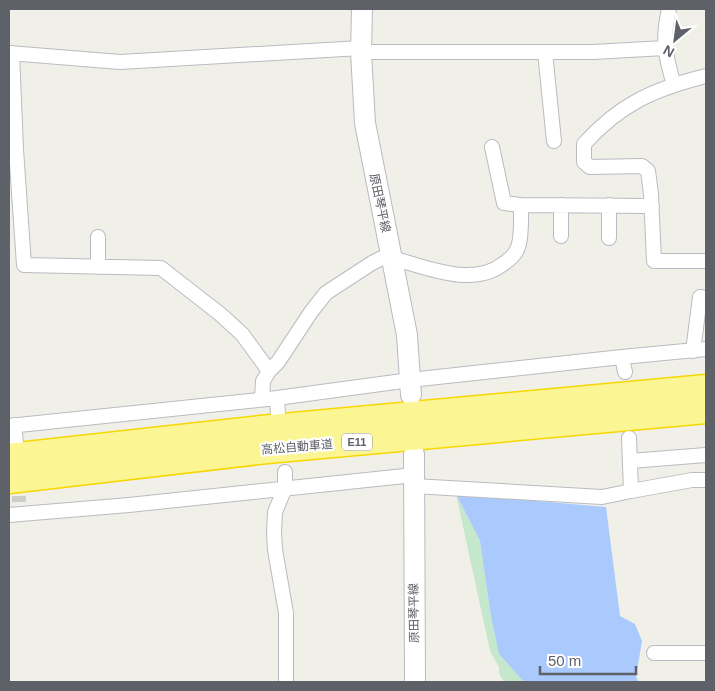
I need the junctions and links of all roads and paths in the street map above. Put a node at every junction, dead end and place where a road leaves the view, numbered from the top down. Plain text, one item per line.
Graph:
1 (362, 9) edge
2 (669, 9) edge
3 (665, 48) junction
4 (361, 50) junction
5 (545, 52) junction
6 (10, 53) edge
7 (706, 76) edge
8 (674, 85) junction
9 (554, 141) dead end
10 (492, 147) dead end
11 (521, 205) junction
12 (561, 205) junction
13 (609, 205) junction
14 (652, 206) junction
15 (561, 236) dead end
16 (98, 237) dead end
17 (609, 238) dead end
18 (392, 258) junction
19 (706, 262) edge
20 (98, 267) junction
21 (706, 298) edge
22 (700, 350) edge
23 (622, 357) junction
24 (268, 371) junction
25 (625, 372) dead end
26 (411, 388) junction
27 (706, 388) edge
28 (277, 398) junction
29 (262, 399) junction
30 (706, 410) edge
31 (278, 415) dead end
32 (11, 425) edge
33 (629, 438) dead end
34 (12, 450) edge
35 (414, 454) dead end
36 (706, 455) edge
37 (630, 461) junction
38 (285, 472) dead end
39 (414, 480) junction
40 (706, 480) edge
41 (285, 488) junction
42 (631, 491) junction
43 (14, 503) edge
44 (654, 653) dead end
45 (706, 654) edge
46 (286, 682) edge
47 (415, 682) edge

1 - 4 main road, 原田琴平線
2 - 3 street
3 - 5 street
3 - 8 street
4 - 5 street
4 - 6 street
4 - 18 main road, 原田琴平線
5 - 9 street
6 - 20 street
7 - 8 street
8 - 14 street
10 - 11 street
11 - 12 street
11 - 18 street
12 - 13 street
12 - 15 street
13 - 14 street
13 - 17 street
14 - 19 street
16 - 20 street
18 - 24 street
18 - 26 main road, 原田琴平線
20 - 24 street
21 - 22 street
22 - 23 street
23 - 25 street
23 - 26 street
24 - 29 street
26 - 28 street
27 - 34 highway, 高松自動車道 / E11
28 - 29 street
28 - 31 street
29 - 32 street
30 - 43 highway, 高松自動車道 / E11
32 - 34 street
33 - 37 street
35 - 39 main road, 原田琴平線
36 - 37 street
37 - 42 street
38 - 41 street
39 - 41 street
39 - 42 street
39 - 47 main road, 原田琴平線
40 - 42 street
41 - 43 street
41 - 46 street
44 - 45 street

